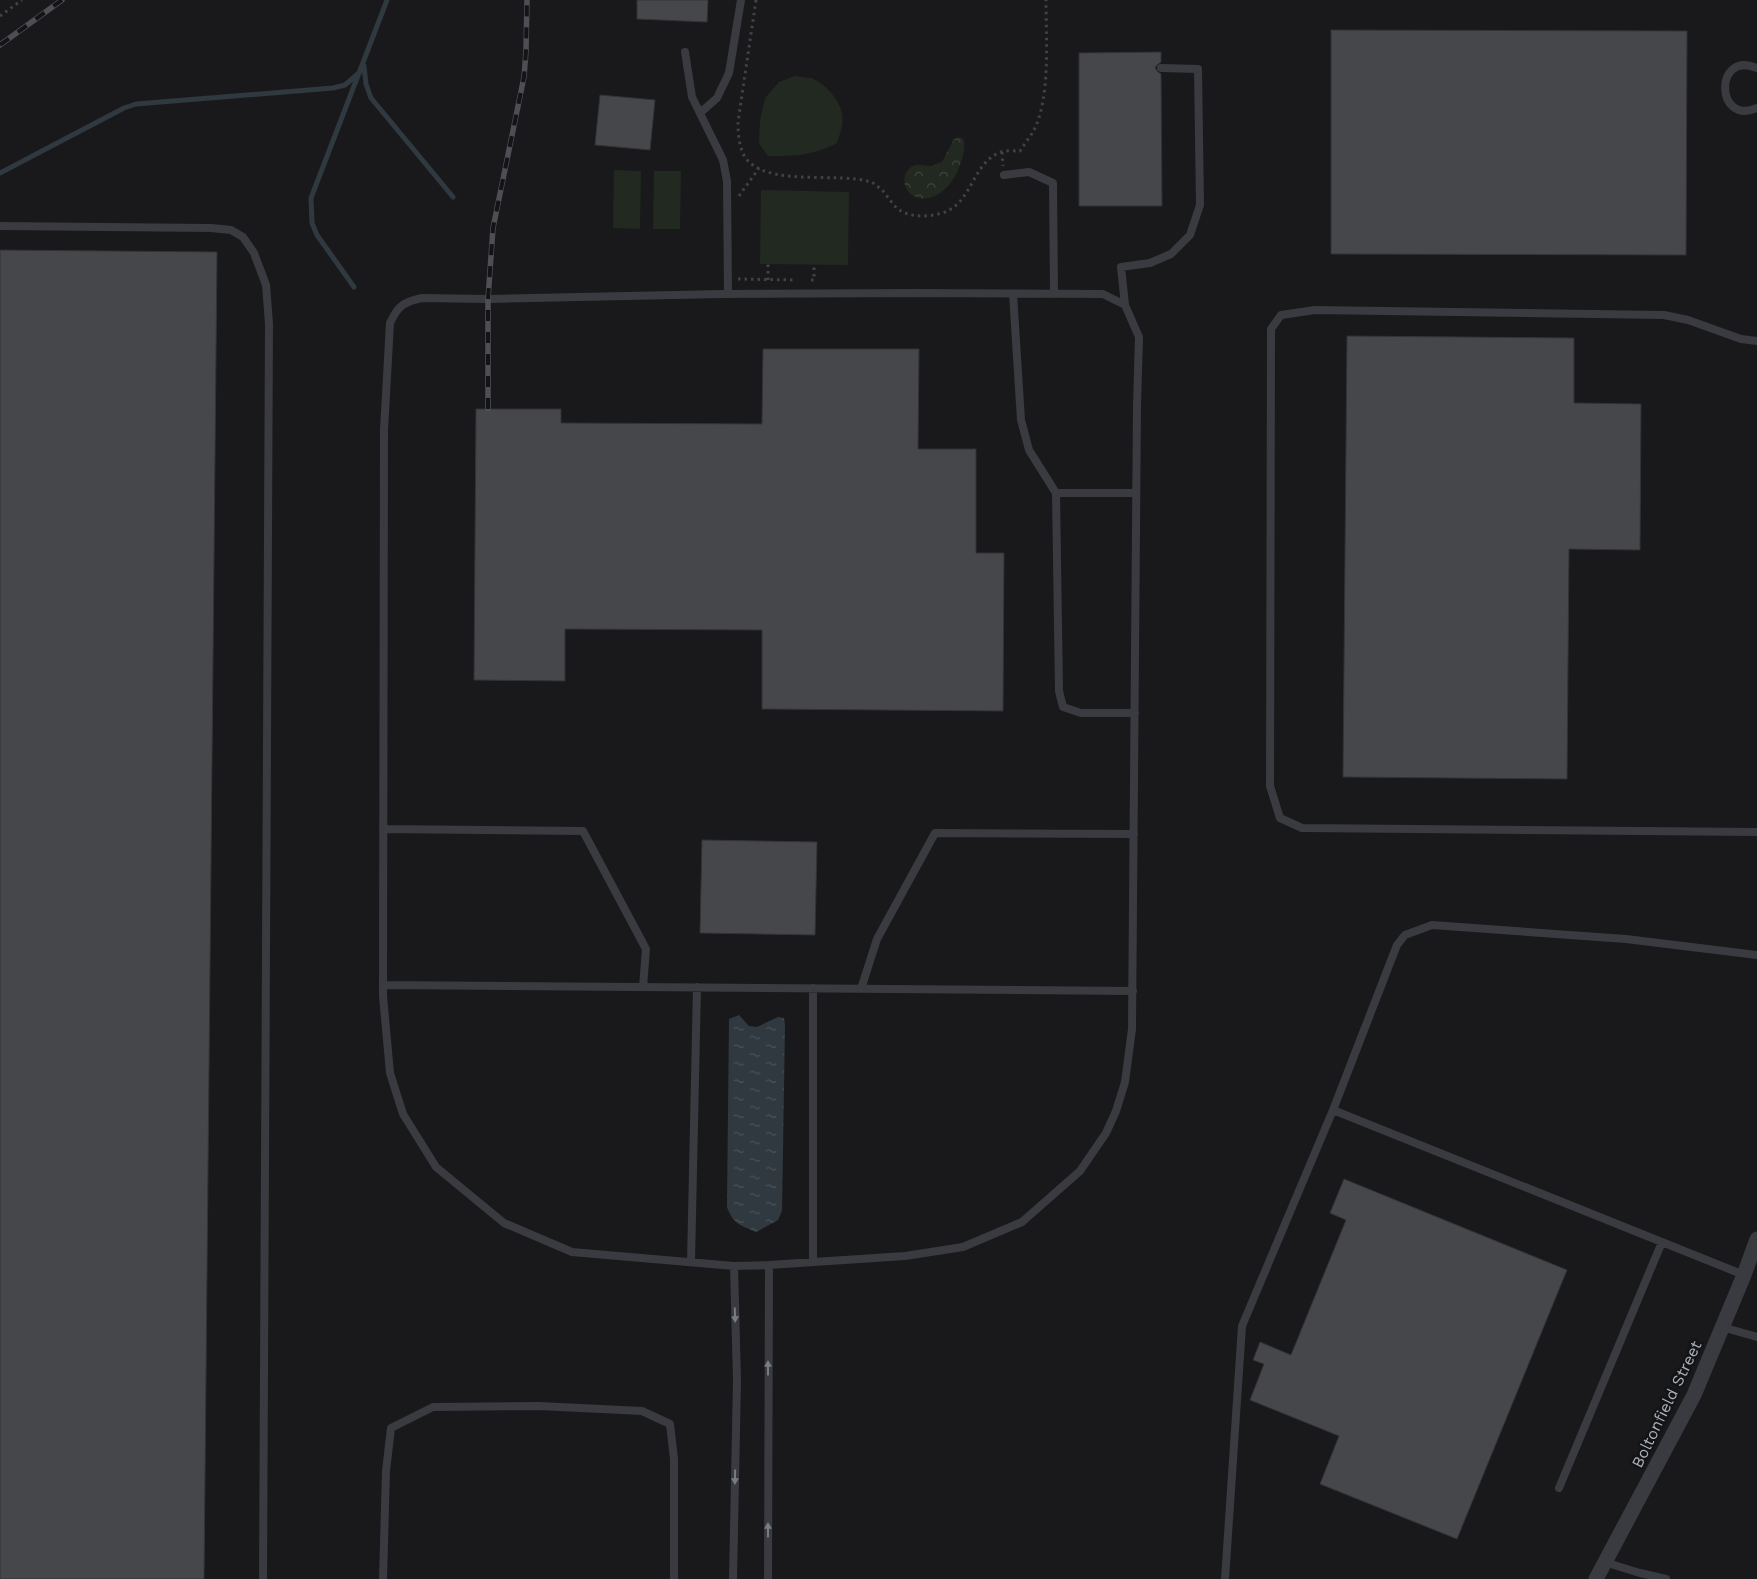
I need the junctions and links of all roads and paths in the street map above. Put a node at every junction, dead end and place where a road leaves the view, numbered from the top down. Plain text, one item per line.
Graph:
1 (22, 0) edge
2 (741, 0) edge
3 (756, 0) edge
4 (1046, 0) edge
5 (0, 16) edge
6 (685, 52) dead end
7 (1161, 68) dead end
8 (1757, 68) edge
9 (1757, 108) edge
10 (700, 114) junction
11 (759, 168) junction
12 (1004, 175) dead end
13 (739, 205) dead end
14 (0, 226) edge
15 (768, 264) dead end
16 (814, 265) dead end
17 (738, 270) dead end
18 (768, 280) junction
19 (796, 280) dead end
20 (805, 280) dead end
21 (728, 294) junction
22 (1014, 294) junction
23 (1054, 294) junction
24 (1125, 305) junction
25 (1757, 341) edge
26 (1136, 492) junction
27 (1056, 493) junction
28 (1135, 713) junction
29 (383, 829) junction
30 (1757, 832) edge
31 (1134, 834) junction
32 (1757, 955) edge
33 (383, 985) junction
34 (642, 987) junction
35 (697, 988) junction
36 (813, 988) junction
37 (860, 989) junction
38 (1133, 991) junction
39 (1333, 1110) junction
40 (1757, 1239) edge
41 (1662, 1242) junction
42 (691, 1262) junction
43 (813, 1262) junction
44 (734, 1266) junction
45 (769, 1266) junction
46 (1744, 1275) junction
47 (1722, 1327) junction
48 (1757, 1337) edge
49 (1559, 1488) dead end
50 (1604, 1562) junction
51 (263, 1579) edge
52 (383, 1579) edge
53 (674, 1579) edge
54 (733, 1579) edge
55 (768, 1579) edge
56 (1225, 1579) edge
57 (1596, 1579) edge
58 (1666, 1579) edge

1 - 5 path
2 - 10 lane
3 - 11 path
4 - 11 path
6 - 10 lane
7 - 24 lane
8 - 9 lane
10 - 21 lane
11 - 13 path
12 - 23 lane
14 - 51 lane
15 - 18 path
16 - 20 path
17 - 18 path
18 - 19 path
21 - 22 lane
21 - 29 lane
22 - 23 lane
22 - 27 lane
23 - 24 lane
24 - 26 lane
25 - 30 lane
26 - 27 lane
26 - 28 lane
27 - 28 lane
28 - 31 lane
29 - 33 lane
29 - 34 lane
31 - 37 lane
31 - 38 lane
32 - 39 lane
33 - 34 lane
33 - 42 lane
34 - 35 lane
35 - 36 lane
35 - 42 lane
36 - 37 lane
36 - 43 lane
37 - 38 lane
38 - 43 lane
39 - 41 lane
39 - 56 lane
40 - 46 street, Boltonfield Street
41 - 46 lane
41 - 49 lane
42 - 44 lane
43 - 45 lane
44 - 45 lane
44 -> 54 lane
55 -> 45 lane
46 - 47 street, Boltonfield Street
47 - 48 lane
47 - 50 street, Boltonfield Street
50 - 57 street, Boltonfield Street
50 - 58 lane
52 - 53 lane

